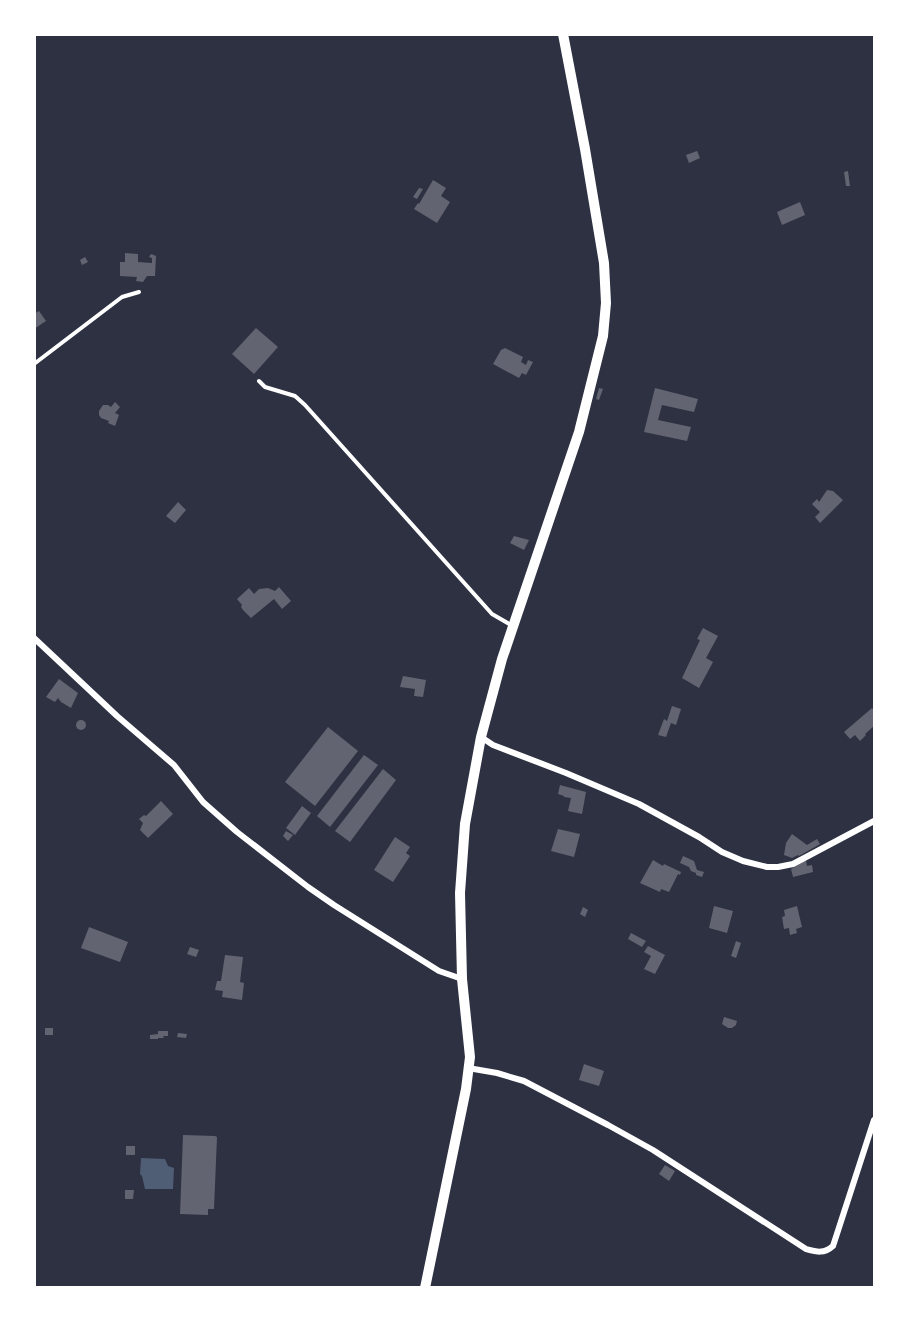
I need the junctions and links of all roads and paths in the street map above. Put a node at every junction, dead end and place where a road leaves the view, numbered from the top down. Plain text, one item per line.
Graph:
1 (563, 34) edge
2 (139, 292) dead end
3 (34, 364) edge
4 (259, 381) dead end
5 (513, 626) junction
6 (34, 638) edge
7 (481, 737) junction
8 (874, 820) edge
9 (462, 979) junction
10 (468, 1068) junction
11 (874, 1120) edge
12 (425, 1287) edge

1 - 5 main road
2 - 3 lane
4 - 5 lane
5 - 7 main road
6 - 9 street
7 - 8 street
7 - 9 main road
9 - 10 main road
10 - 11 street
10 - 12 main road

